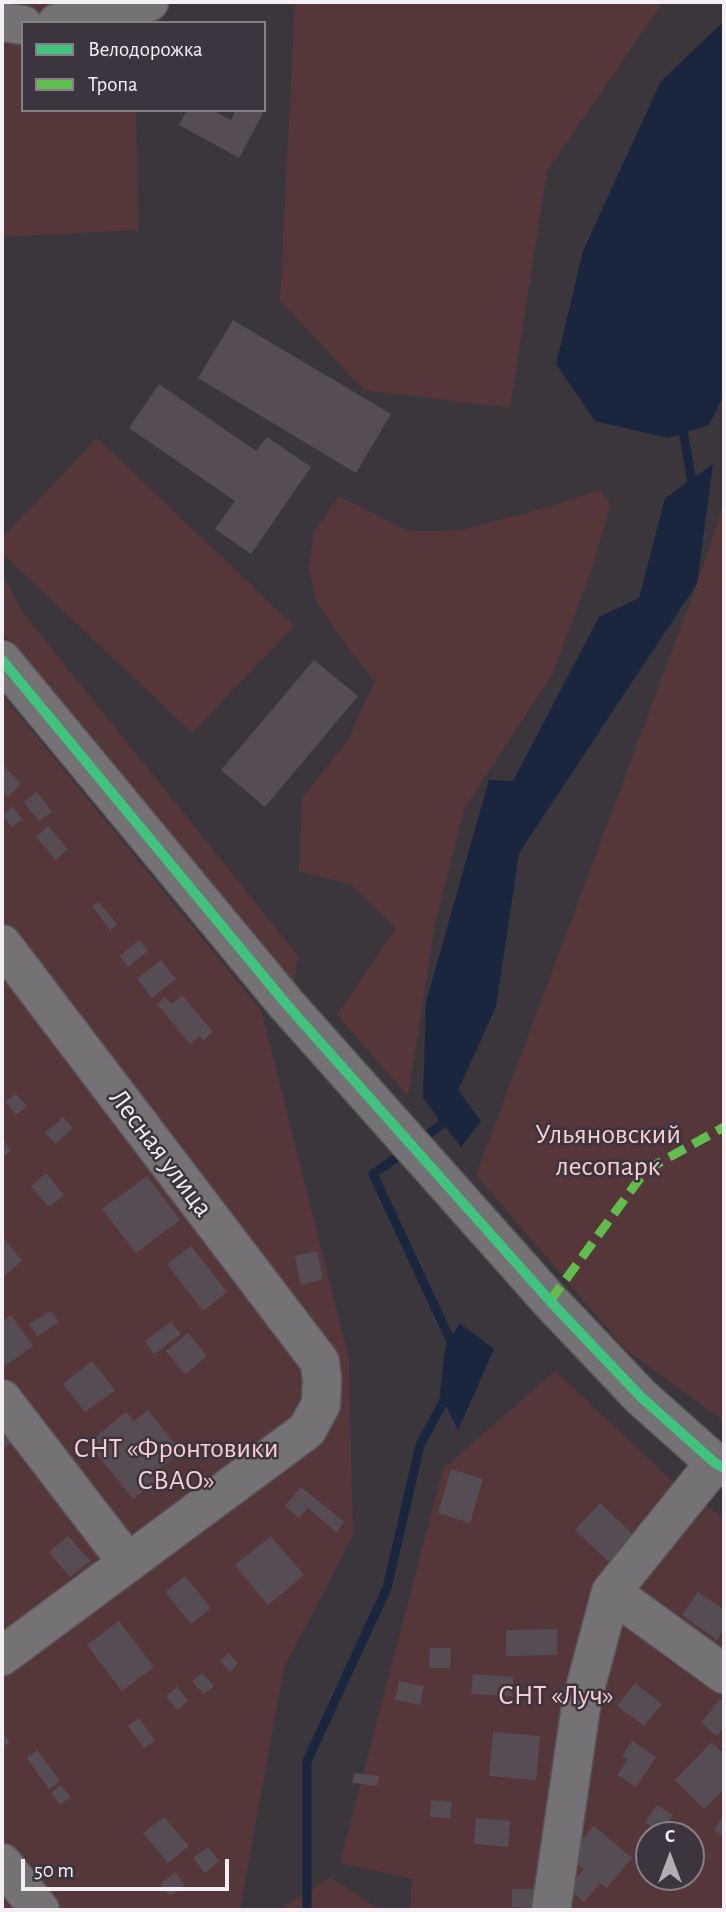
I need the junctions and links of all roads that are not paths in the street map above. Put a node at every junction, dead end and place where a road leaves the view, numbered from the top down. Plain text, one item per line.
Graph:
1 (149, 2) edge
2 (66, 21) edge
3 (2, 22) edge
4 (21, 25) edge
5 (2, 660) edge
6 (2, 944) edge
7 (2, 1398) edge
8 (720, 1465) edge
9 (128, 1563) junction
10 (611, 1592) junction
11 (2, 1656) edge
12 (724, 1674) edge
13 (2, 1863) edge
14 (555, 1908) edge
15 (40, 1910) edge

1 - 2 street
3 - 4 street
5 - 8 street
6 - 9 street, Лесная улица
7 - 9 street
8 - 10 street
9 - 11 street
10 - 12 street
10 - 14 street
13 - 15 street

